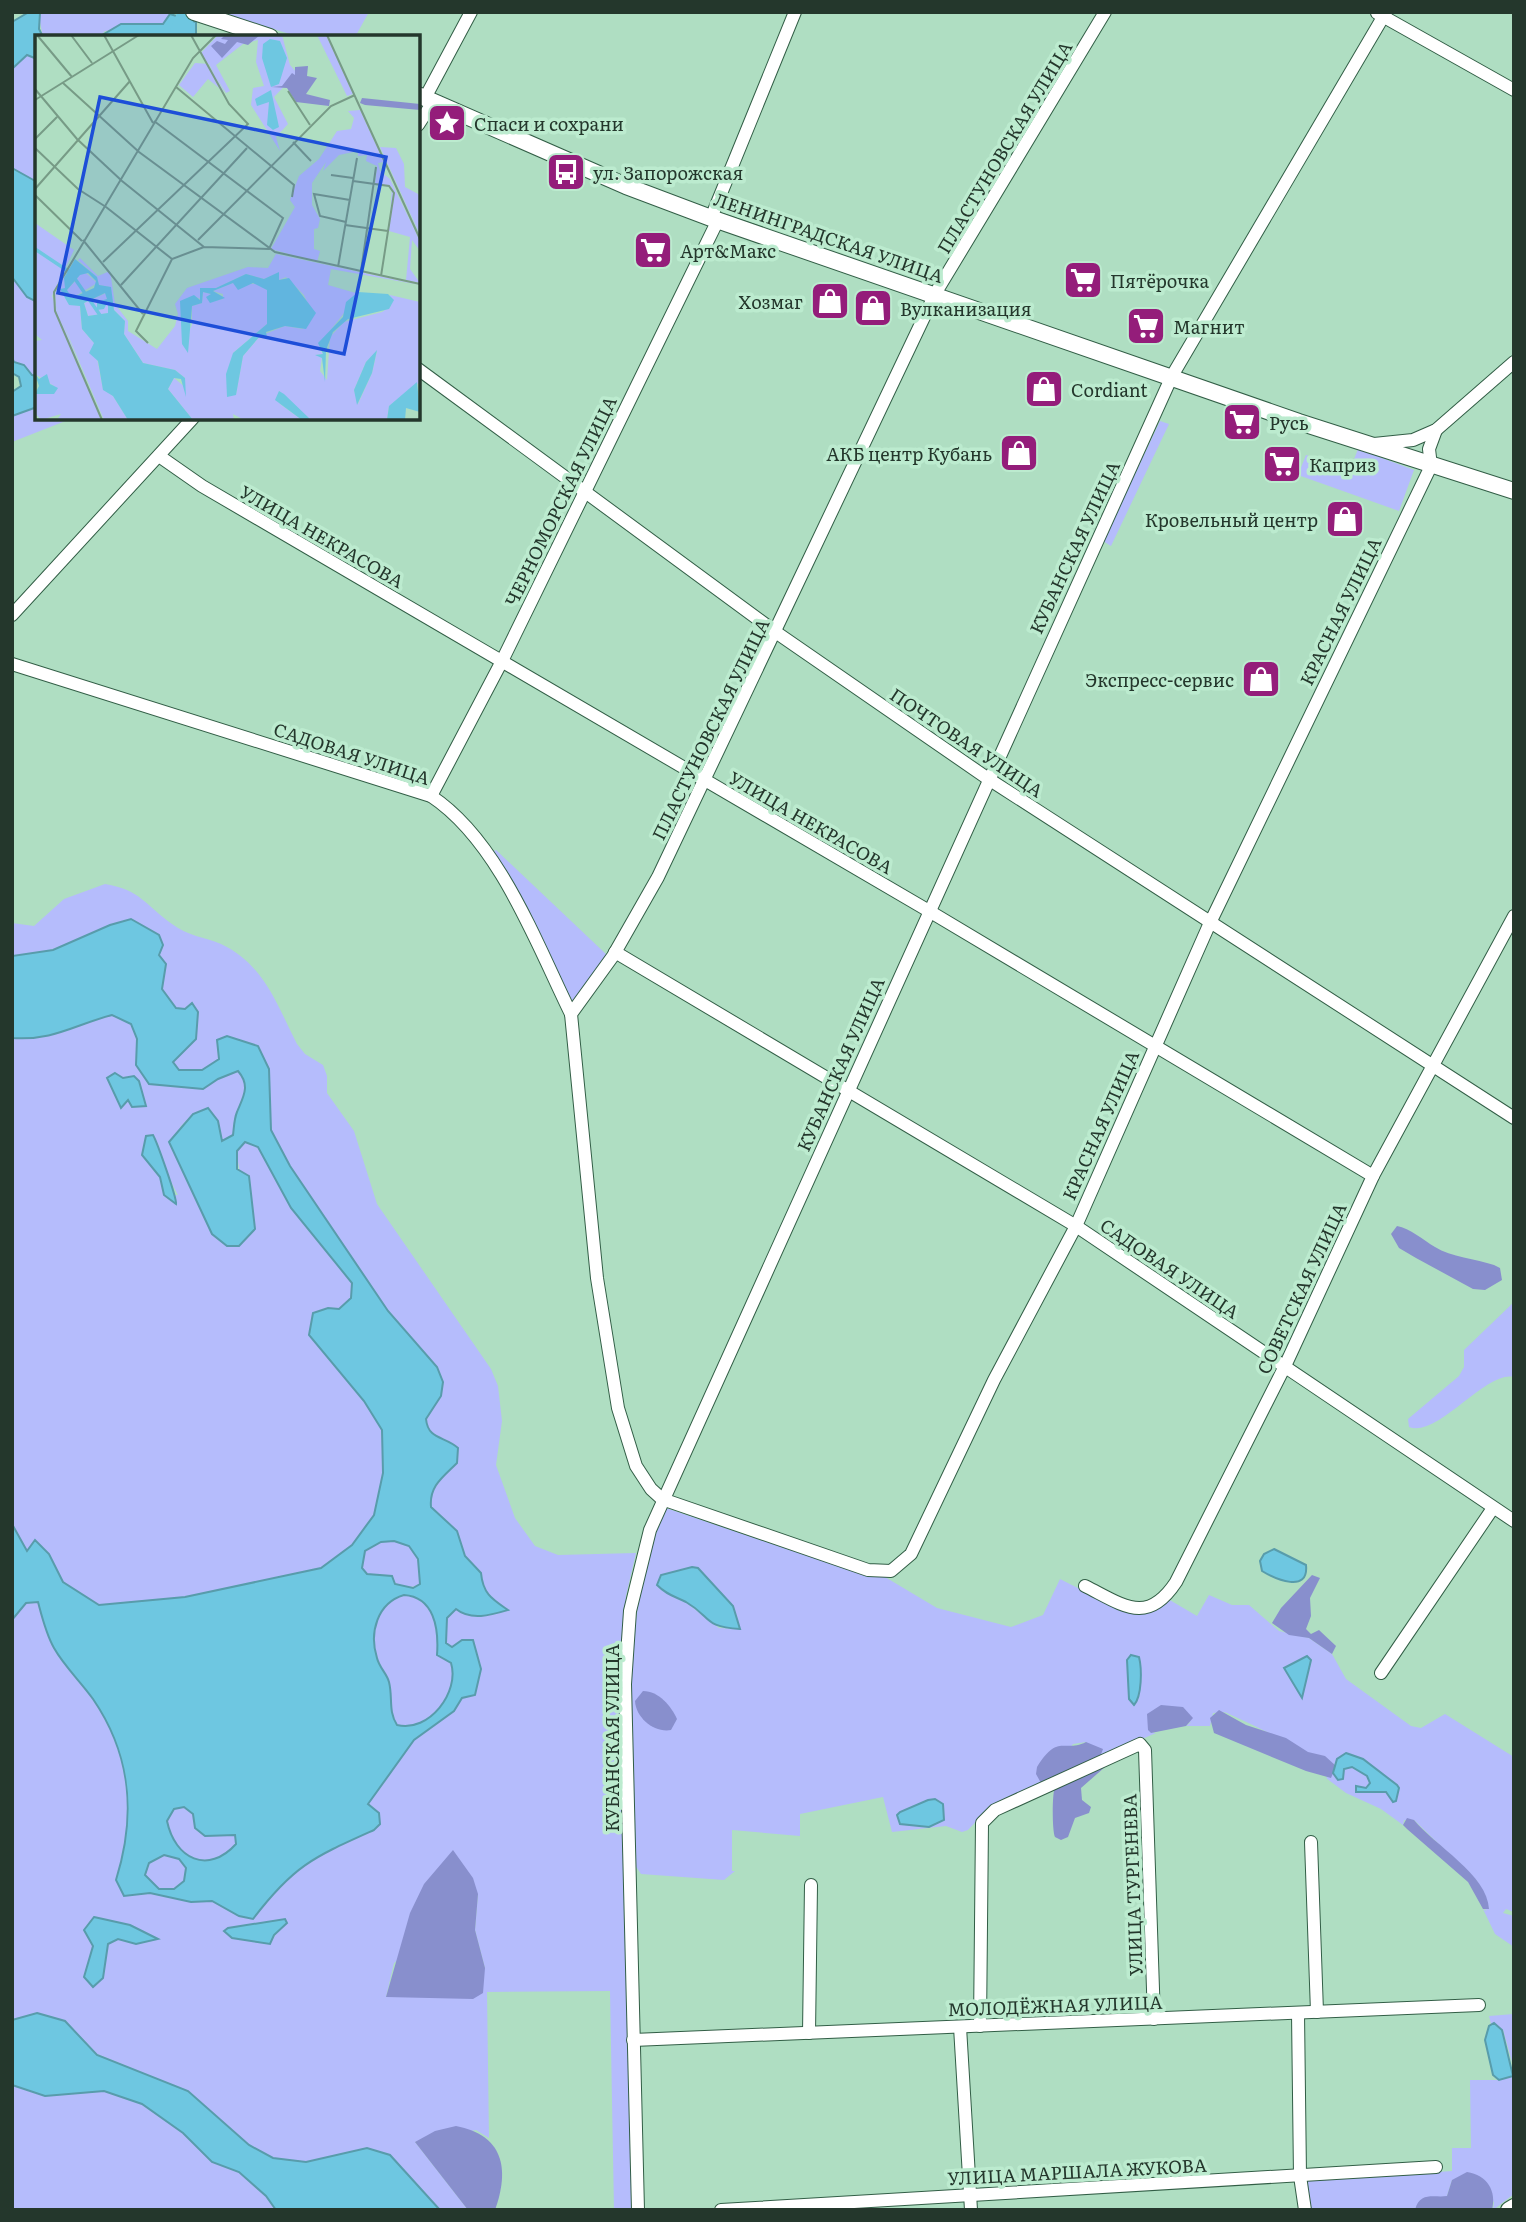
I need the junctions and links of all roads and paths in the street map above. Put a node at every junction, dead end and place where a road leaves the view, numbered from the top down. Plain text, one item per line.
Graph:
1 (194, 12) edge
2 (471, 12) edge
3 (795, 12) edge
4 (1105, 12) edge
5 (1382, 14) edge
6 (264, 35) edge
7 (1514, 90) edge
8 (425, 99) edge
9 (420, 118) edge
10 (714, 219) junction
11 (935, 294) junction
12 (1514, 362) edge
13 (420, 370) edge
14 (1172, 376) junction
15 (191, 420) edge
16 (1436, 430) junction
17 (1367, 444) junction
18 (159, 456) junction
19 (1431, 466) junction
20 (1514, 491) edge
21 (583, 492) junction
22 (12, 615) edge
23 (777, 633) junction
24 (502, 661) junction
25 (12, 664) edge
26 (987, 778) junction
27 (705, 781) junction
28 (430, 796) junction
29 (929, 911) junction
30 (1514, 916) edge
31 (1209, 925) junction
32 (615, 952) junction
33 (571, 1014) junction
34 (1153, 1047) junction
35 (1432, 1063) junction
36 (848, 1090) junction
37 (1514, 1118) edge
38 (1373, 1175) junction
39 (1076, 1226) junction
40 (1285, 1366) junction
41 (662, 1499) junction
42 (1493, 1507) junction
43 (1514, 1521) edge
44 (1085, 1586) dead end
45 (1381, 1673) dead end
46 (1311, 1842) dead end
47 (811, 1885) dead end
48 (1479, 2006) dead end
49 (1317, 2012) junction
50 (1298, 2013) junction
51 (1154, 2019) junction
52 (980, 2026) junction
53 (961, 2027) junction
54 (809, 2033) junction
55 (634, 2040) junction
56 (1436, 2167) dead end
57 (1300, 2176) junction
58 (971, 2194) junction
59 (1514, 2207) edge
60 (638, 2210) edge
61 (721, 2210) edge
62 (971, 2210) edge
63 (1305, 2210) edge
64 (1509, 2210) edge

1 - 6 main road
2 - 8 street
3 - 10 street, ЧЕРНОМОРСКАЯ УЛИЦА
4 - 11 street, ПЛАСТУНОВСКАЯ УЛИЦА
5 - 7 street
5 - 14 street, КУБАНСКАЯ УЛИЦА
8 - 9 street
8 - 10 main road, ЛЕНИНГРАДСКАЯ УЛИЦА
10 - 11 main road, ЛЕНИНГРАДСКАЯ УЛИЦА
10 - 21 street, ЧЕРНОМОРСКАЯ УЛИЦА
11 - 14 main road, ЛЕНИНГРАДСКАЯ УЛИЦА
11 - 23 street, ПЛАСТУНОВСКАЯ УЛИЦА
12 - 16 street
13 - 21 street, ПОЧТОВАЯ УЛИЦА
14 - 17 main road, ЛЕНИНГРАДСКАЯ УЛИЦА
14 - 26 street, КУБАНСКАЯ УЛИЦА
15 - 18 street
16 - 17 street
16 - 19 street, КРАСНАЯ УЛИЦА
17 - 19 main road, ЛЕНИНГРАДСКАЯ УЛИЦА
18 - 22 street
18 - 24 street, УЛИЦА НЕКРАСОВА
19 - 20 main road, ЛЕНИНГРАДСКАЯ УЛИЦА
19 - 31 street, КРАСНАЯ УЛИЦА
21 - 23 street, ПОЧТОВАЯ УЛИЦА
21 - 24 street, ЧЕРНОМОРСКАЯ УЛИЦА
23 - 26 street, ПОЧТОВАЯ УЛИЦА
23 - 27 street, ПЛАСТУНОВСКАЯ УЛИЦА
24 - 27 street, УЛИЦА НЕКРАСОВА
24 - 28 street, ЧЕРНОМОРСКАЯ УЛИЦА
25 - 28 street, САДОВАЯ УЛИЦА
26 - 29 street, КУБАНСКАЯ УЛИЦА
26 - 31 street, ПОЧТОВАЯ УЛИЦА
27 - 29 street, УЛИЦА НЕКРАСОВА
27 - 32 street, ПЛАСТУНОВСКАЯ УЛИЦА
28 - 33 street, САДОВАЯ УЛИЦА
29 - 34 street, УЛИЦА НЕКРАСОВА
29 - 36 street, КУБАНСКАЯ УЛИЦА
30 - 35 street, СОВЕТСКАЯ УЛИЦА
31 - 34 street, КРАСНАЯ УЛИЦА
31 - 35 street, ПОЧТОВАЯ УЛИЦА
32 - 33 street, ПЛАСТУНОВСКАЯ УЛИЦА
32 - 36 street, САДОВАЯ УЛИЦА
33 - 41 street
34 - 38 street, УЛИЦА НЕКРАСОВА
34 - 39 street, КРАСНАЯ УЛИЦА
35 - 37 street, ПОЧТОВАЯ УЛИЦА
35 - 38 street, СОВЕТСКАЯ УЛИЦА
36 - 39 street, САДОВАЯ УЛИЦА
36 - 41 street, КУБАНСКАЯ УЛИЦА
38 - 40 street, СОВЕТСКАЯ УЛИЦА
39 - 40 street, САДОВАЯ УЛИЦА
39 - 41 street, КРАСНАЯ УЛИЦА
40 - 42 street, САДОВАЯ УЛИЦА
40 - 44 street, СОВЕТСКАЯ УЛИЦА
41 - 55 street, КУБАНСКАЯ УЛИЦА
42 - 43 street, САДОВАЯ УЛИЦА
42 - 45 street
46 - 49 street
47 - 54 street
48 - 49 street, МОЛОДЁЖНАЯ УЛИЦА
49 - 50 street, МОЛОДЁЖНАЯ УЛИЦА
50 - 51 street, МОЛОДЁЖНАЯ УЛИЦА
50 - 57 street
51 - 52 street, МОЛОДЁЖНАЯ УЛИЦА
51 - 52 street, УЛИЦА ТУРГЕНЕВА
52 - 53 street, МОЛОДЁЖНАЯ УЛИЦА
53 - 54 street, МОЛОДЁЖНАЯ УЛИЦА
53 - 58 street
54 - 55 street, МОЛОДЁЖНАЯ УЛИЦА
55 - 60 street, КУБАНСКАЯ УЛИЦА
56 - 57 street, УЛИЦА МАРШАЛА ЖУКОВА
57 - 58 street, УЛИЦА МАРШАЛА ЖУКОВА
57 - 63 street
58 - 61 street, УЛИЦА МАРШАЛА ЖУКОВА
58 - 62 street
59 - 64 main road

